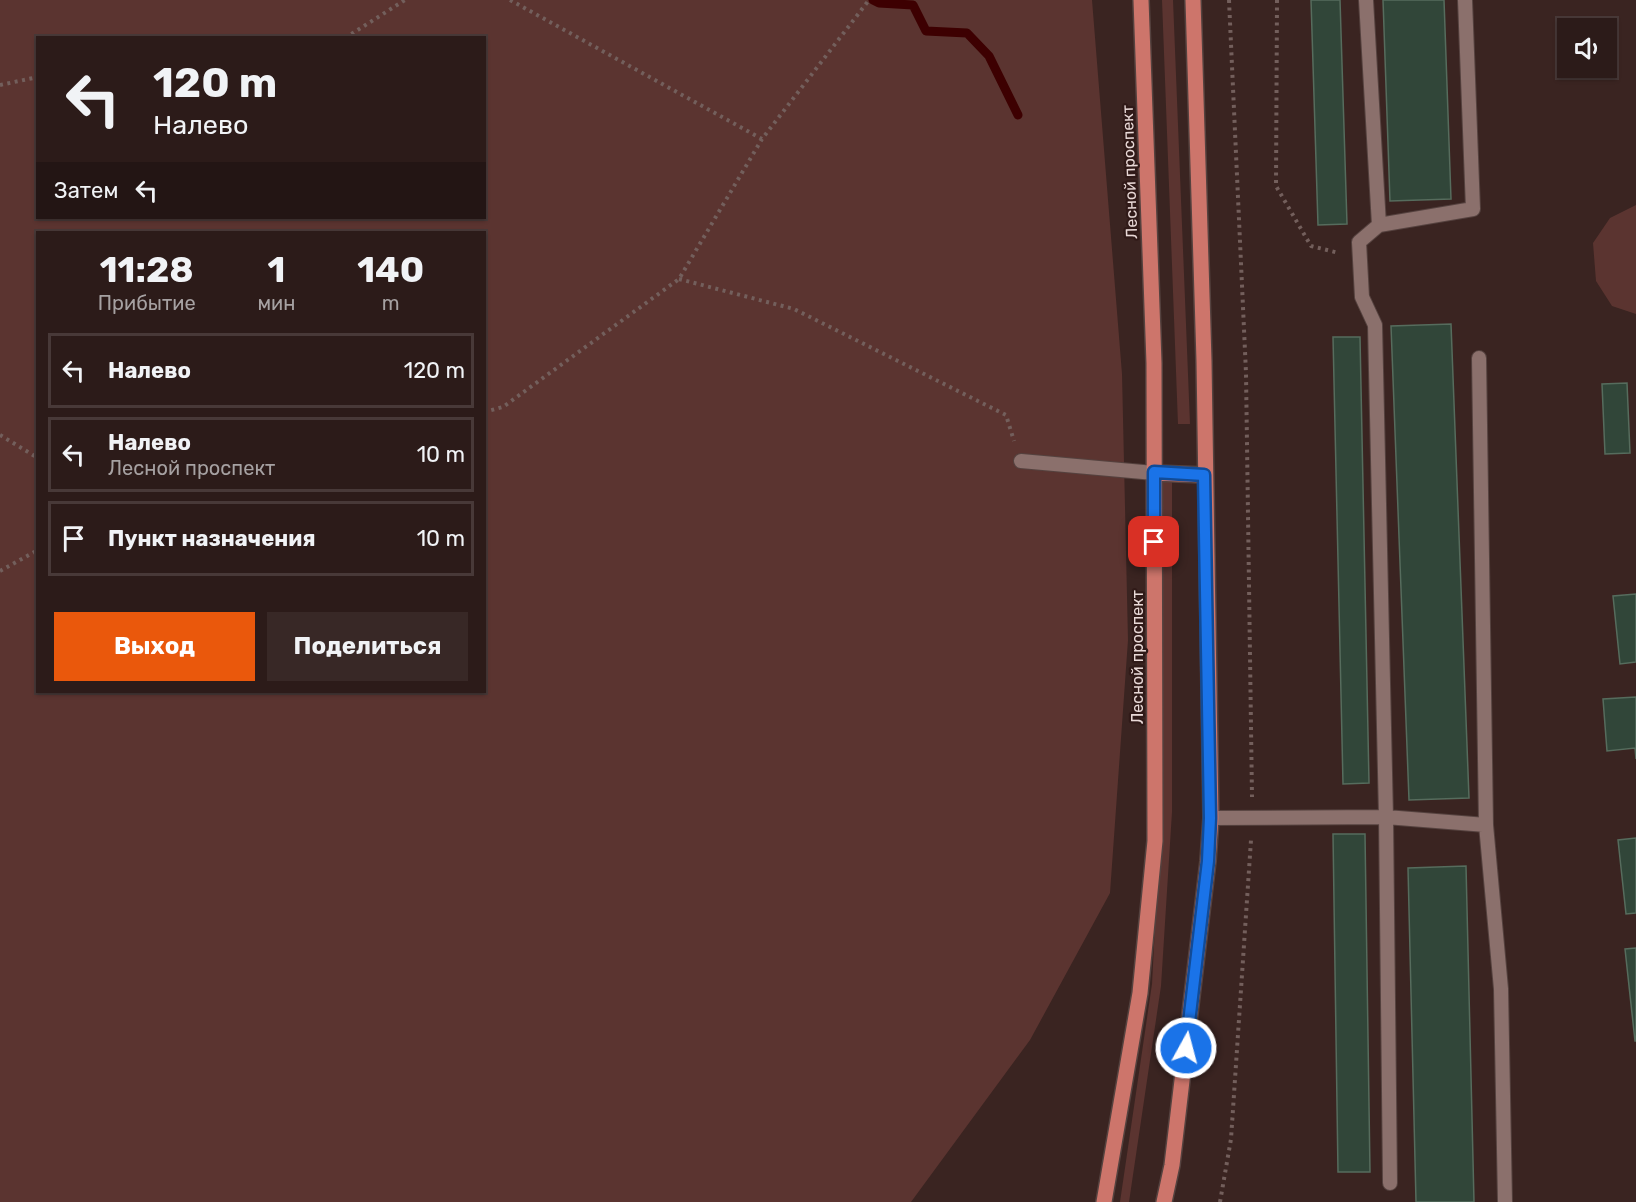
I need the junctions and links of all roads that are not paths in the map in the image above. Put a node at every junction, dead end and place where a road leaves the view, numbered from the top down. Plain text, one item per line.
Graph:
1 (1141, 0) edge
2 (1193, 0) edge
3 (1366, 0) edge
4 (1465, 0) edge
5 (1379, 225) junction
6 (1479, 358) dead end
7 (1021, 461) road end
8 (1154, 472) junction
9 (1204, 475) junction
10 (1386, 817) junction
11 (1210, 818) junction
12 (1486, 825) junction
13 (1390, 1183) dead end
14 (1104, 1202) edge
15 (1164, 1202) edge
16 (1505, 1202) edge

1 - 8 main road, Лесной проспект
2 - 9 main road
3 - 5 lane
4 - 5 lane
5 - 10 lane
6 - 12 lane
7 - 8 lane
8 - 9 main road
8 - 14 main road, Лесной проспект
9 - 11 main road
10 - 11 lane
10 - 12 lane
10 - 13 lane
11 - 15 main road
12 - 16 lane

